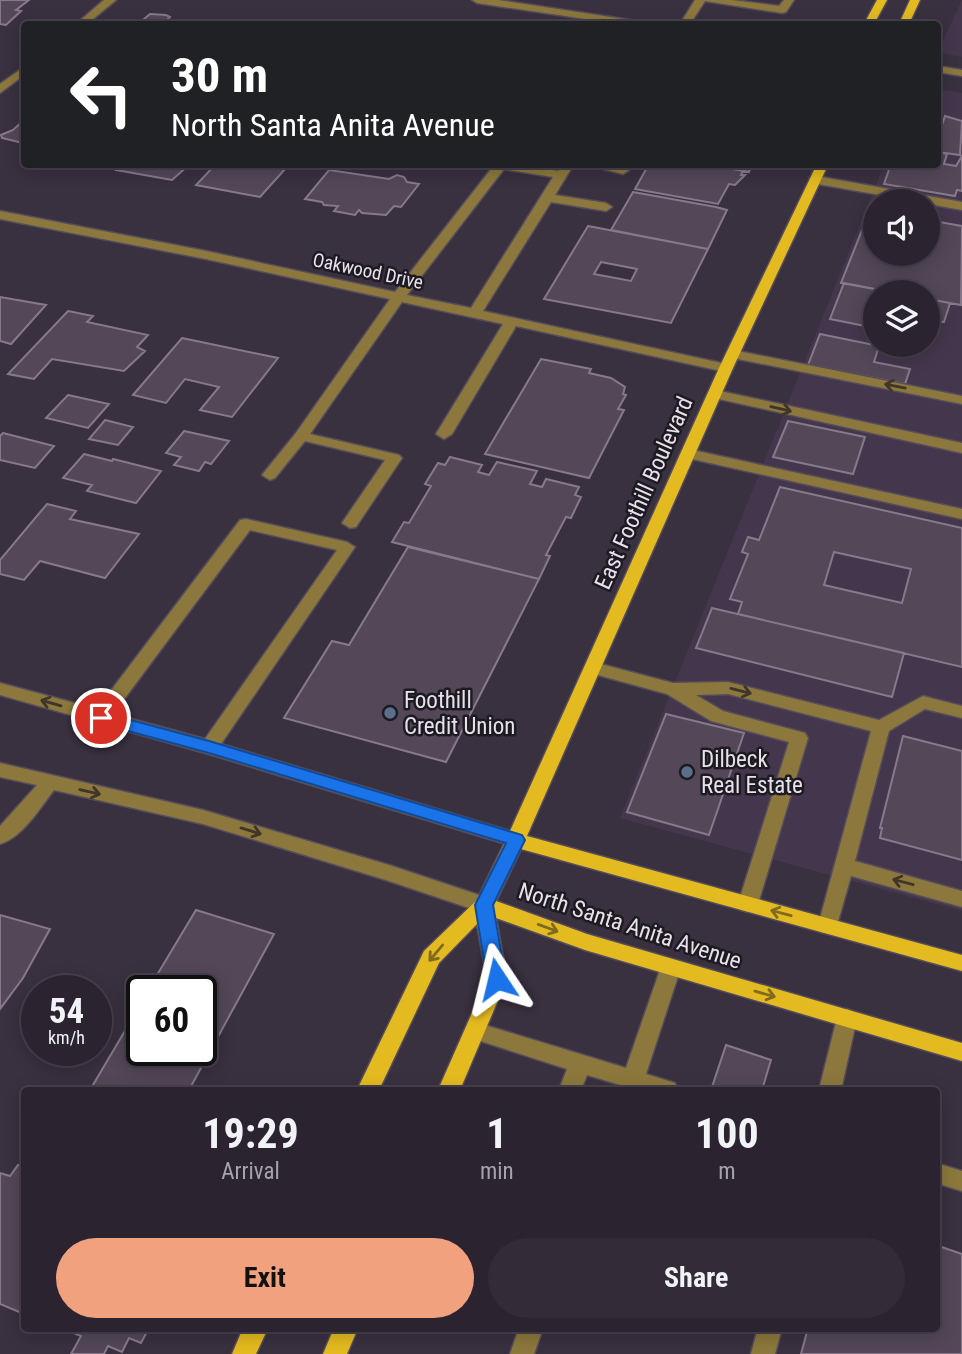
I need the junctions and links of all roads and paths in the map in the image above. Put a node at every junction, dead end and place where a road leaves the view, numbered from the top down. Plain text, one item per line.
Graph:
1 (111, 0) edge
2 (477, 0) edge
3 (700, 0) edge
4 (709, 0) edge
5 (789, 0) edge
6 (882, 0) edge
7 (915, 0) edge
8 (85, 21) edge
9 (617, 21) edge
10 (687, 21) edge
11 (871, 21) edge
12 (905, 21) edge
13 (941, 70) edge
14 (21, 73) edge
15 (962, 73) edge
16 (0, 90) edge
17 (498, 168) edge
18 (539, 168) edge
19 (612, 168) edge
20 (821, 169) edge
21 (565, 170) edge
22 (623, 170) dead end
23 (546, 197) junction
24 (962, 206) edge
25 (606, 207) dead end
26 (0, 215) edge
27 (398, 298) junction
28 (475, 313) junction
29 (512, 321) junction
30 (730, 361) junction
31 (715, 394) junction
32 (962, 400) edge
33 (444, 434) dead end
34 (301, 436) junction
35 (962, 448) edge
36 (688, 454) junction
37 (270, 475) dead end
38 (962, 514) edge
39 (350, 523) dead end
40 (593, 668) junction
41 (0, 689) edge
42 (673, 689) junction
43 (962, 712) edge
44 (101, 718) junction
45 (881, 727) junction
46 (209, 747) junction
47 (0, 770) edge
48 (49, 783) junction
49 (0, 837) edge
50 (516, 840) junction
51 (844, 866) junction
52 (962, 899) edge
53 (748, 904) junction
54 (484, 905) junction
55 (828, 926) junction
56 (962, 963) edge
57 (671, 967) junction
58 (847, 1018) junction
59 (475, 1031) junction
60 (962, 1052) edge
61 (580, 1064) junction
62 (633, 1080) junction
63 (369, 1087) edge
64 (450, 1087) edge
65 (571, 1087) edge
66 (657, 1087) edge
67 (831, 1087) edge
68 (940, 1174) edge
69 (962, 1181) edge
70 (254, 1332) edge
71 (344, 1332) edge
72 (530, 1332) edge
73 (769, 1332) edge
74 (244, 1354) edge
75 (335, 1354) edge
76 (522, 1354) edge
77 (763, 1354) edge

1 - 8 street
2 - 9 street
3 - 10 street
4 - 5 street
6 - 11 main road
7 - 12 main road
13 - 15 street
14 - 16 street
17 - 27 street
18 - 21 street
19 - 22 street
20 - 24 street
20 - 30 main road, East Foothill Boulevard
21 - 23 street
23 - 25 street
23 - 28 street
26 - 27 street, Oakwood Drive
27 - 28 street, Oakwood Drive
27 - 34 street
28 - 29 street, Oakwood Drive
29 - 30 street, Oakwood Drive
29 - 33 street
30 - 31 main road, East Foothill Boulevard
32 -> 30 street, Oakwood Drive
31 -> 35 street
31 - 36 main road, East Foothill Boulevard
34 - 37 street
34 - 39 street
36 - 38 street
36 - 40 main road, East Foothill Boulevard
40 - 42 street
40 - 50 main road, East Foothill Boulevard
44 -> 41 street, North Santa Anita Avenue
42 -> 45 street
42 - 53 street
43 - 45 street
44 - 46 street, North Santa Anita Avenue
44 - 46 street
45 - 51 street
46 - 50 street, North Santa Anita Avenue
47 - 48 street, North Santa Anita Avenue
48 - 49 street
48 -> 54 street, North Santa Anita Avenue
50 - 53 main road, North Santa Anita Avenue
50 - 54 main road, East Foothill Boulevard
52 -> 51 street
51 - 55 street
55 -> 53 main road, North Santa Anita Avenue
54 -> 57 main road, North Santa Anita Avenue
54 - 59 main road
54 -> 63 main road, East Foothill Boulevard
55 - 56 main road, North Santa Anita Avenue
57 -> 58 main road, North Santa Anita Avenue
57 - 62 street
58 - 60 main road, North Santa Anita Avenue
58 - 67 street
59 - 61 street
59 - 64 main road
61 - 62 street
61 - 65 street
62 - 66 street
68 - 69 street
70 - 74 main road
71 - 75 main road
72 - 76 street
73 - 77 street

